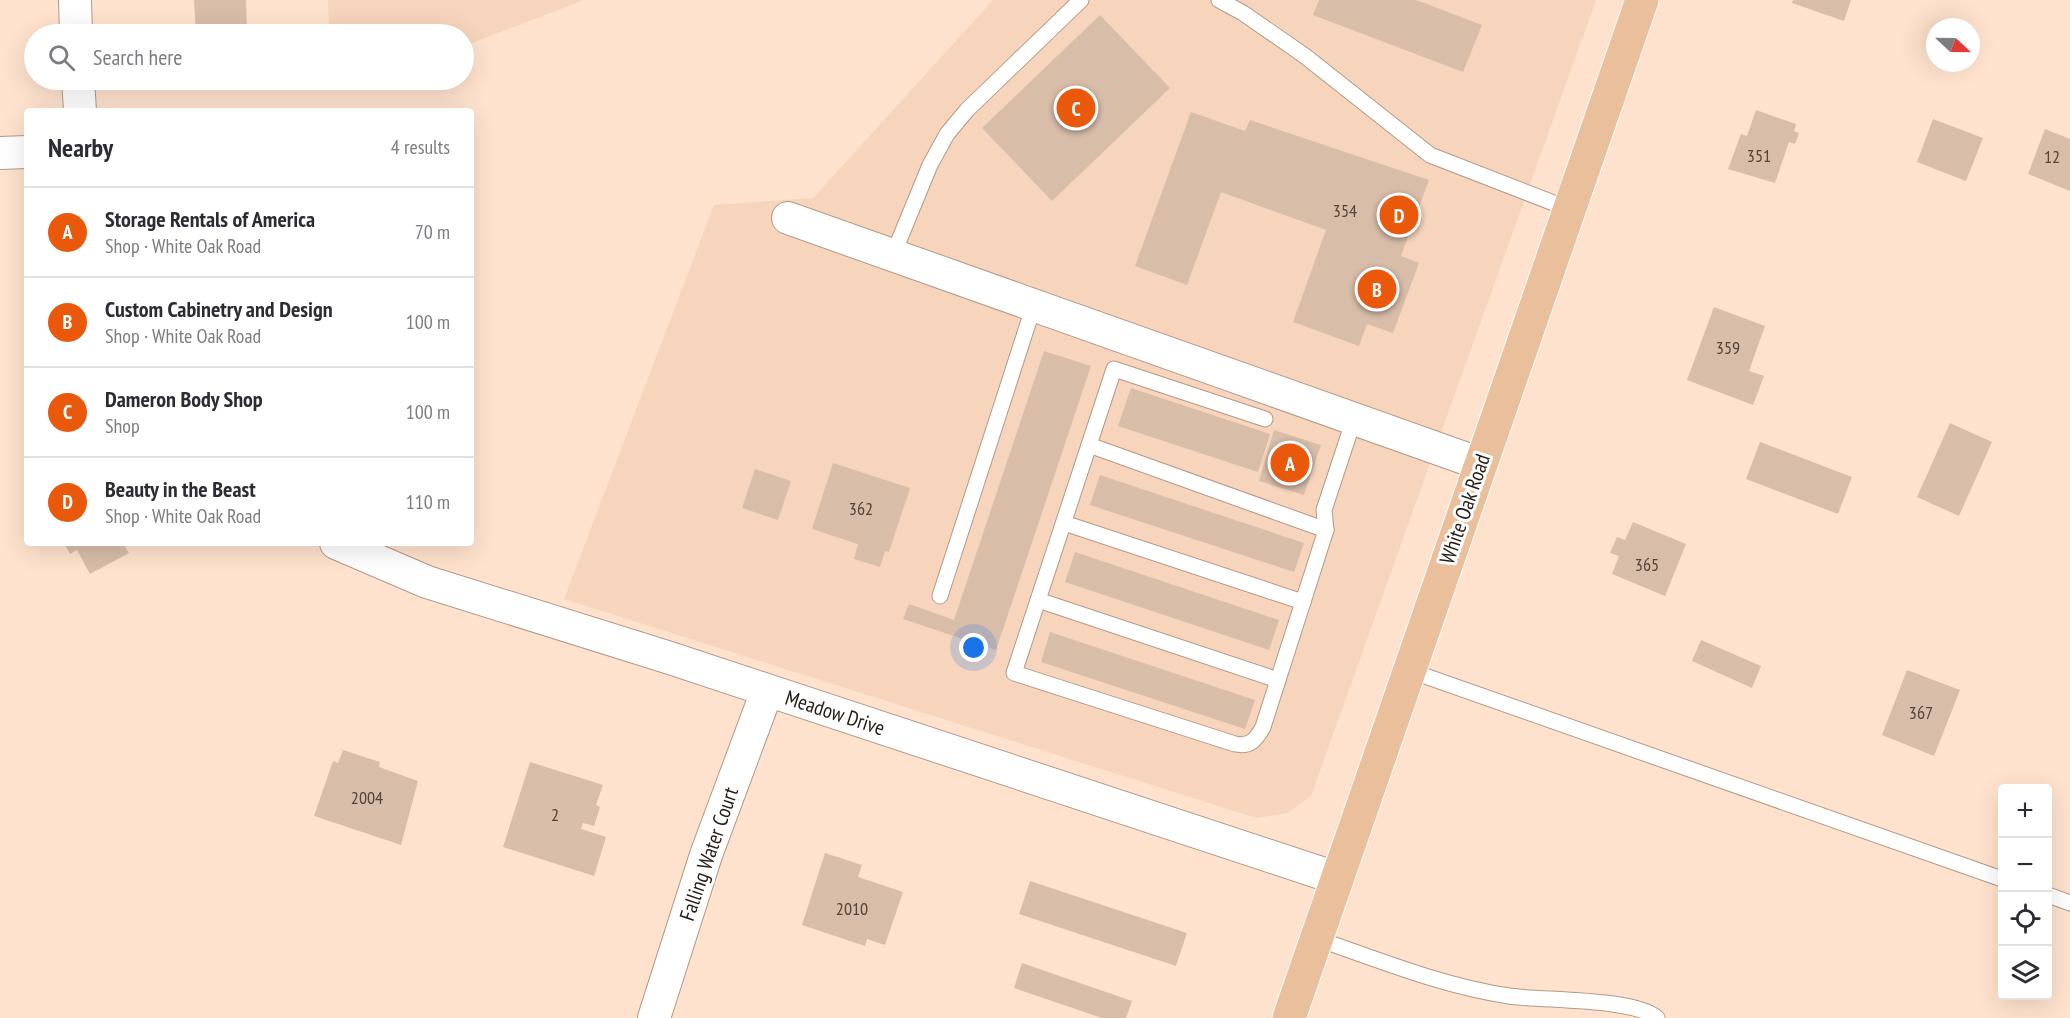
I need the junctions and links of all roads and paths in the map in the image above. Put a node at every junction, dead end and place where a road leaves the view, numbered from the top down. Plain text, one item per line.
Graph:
1 (75, 0) edge
2 (1081, 0) edge
3 (1219, 0) edge
4 (1632, 0) edge
5 (1642, 0) edge
6 (76, 24) edge
7 (1629, 38) junction
8 (79, 90) edge
9 (80, 108) edge
10 (24, 152) edge
11 (0, 153) edge
12 (1569, 209) junction
13 (789, 218) dead end
14 (893, 255) junction
15 (1034, 305) junction
16 (1265, 419) dead end
17 (1354, 419) junction
18 (1089, 445) junction
19 (1481, 464) junction
20 (1064, 523) junction
21 (1326, 530) junction
22 (343, 546) edge
23 (940, 596) dead end
24 (1038, 600) junction
25 (1303, 602) junction
26 (1408, 670) junction
27 (1278, 680) junction
28 (767, 690) junction
29 (1336, 878) junction
30 (1998, 878) edge
31 (2052, 896) edge
32 (2070, 903) edge
33 (1315, 938) junction
34 (654, 1018) edge
35 (1289, 1018) edge
36 (1657, 1018) edge

1 - 6 street
2 - 14 lane
3 - 12 lane
4 - 7 main road
5 - 7 main road, White Oak Road
7 - 12 main road, White Oak Road
8 - 9 street
10 - 11 street
12 - 19 main road, White Oak Road
13 - 14 street
14 - 15 street
15 - 17 street
15 - 23 lane
16 - 18 lane
17 - 19 street
17 - 21 lane
18 - 20 lane
18 - 21 lane
19 - 26 main road, White Oak Road
20 - 24 lane
20 - 25 lane
21 - 25 lane
22 - 28 street, Meadow Drive
24 - 27 lane
24 - 27 lane
25 - 27 lane
26 - 29 main road, White Oak Road
26 - 30 lane
28 - 29 street, Meadow Drive
28 - 34 street, Falling Water Court
29 - 33 main road, White Oak Road
31 - 32 lane
33 - 35 main road, White Oak Road
33 - 36 lane

